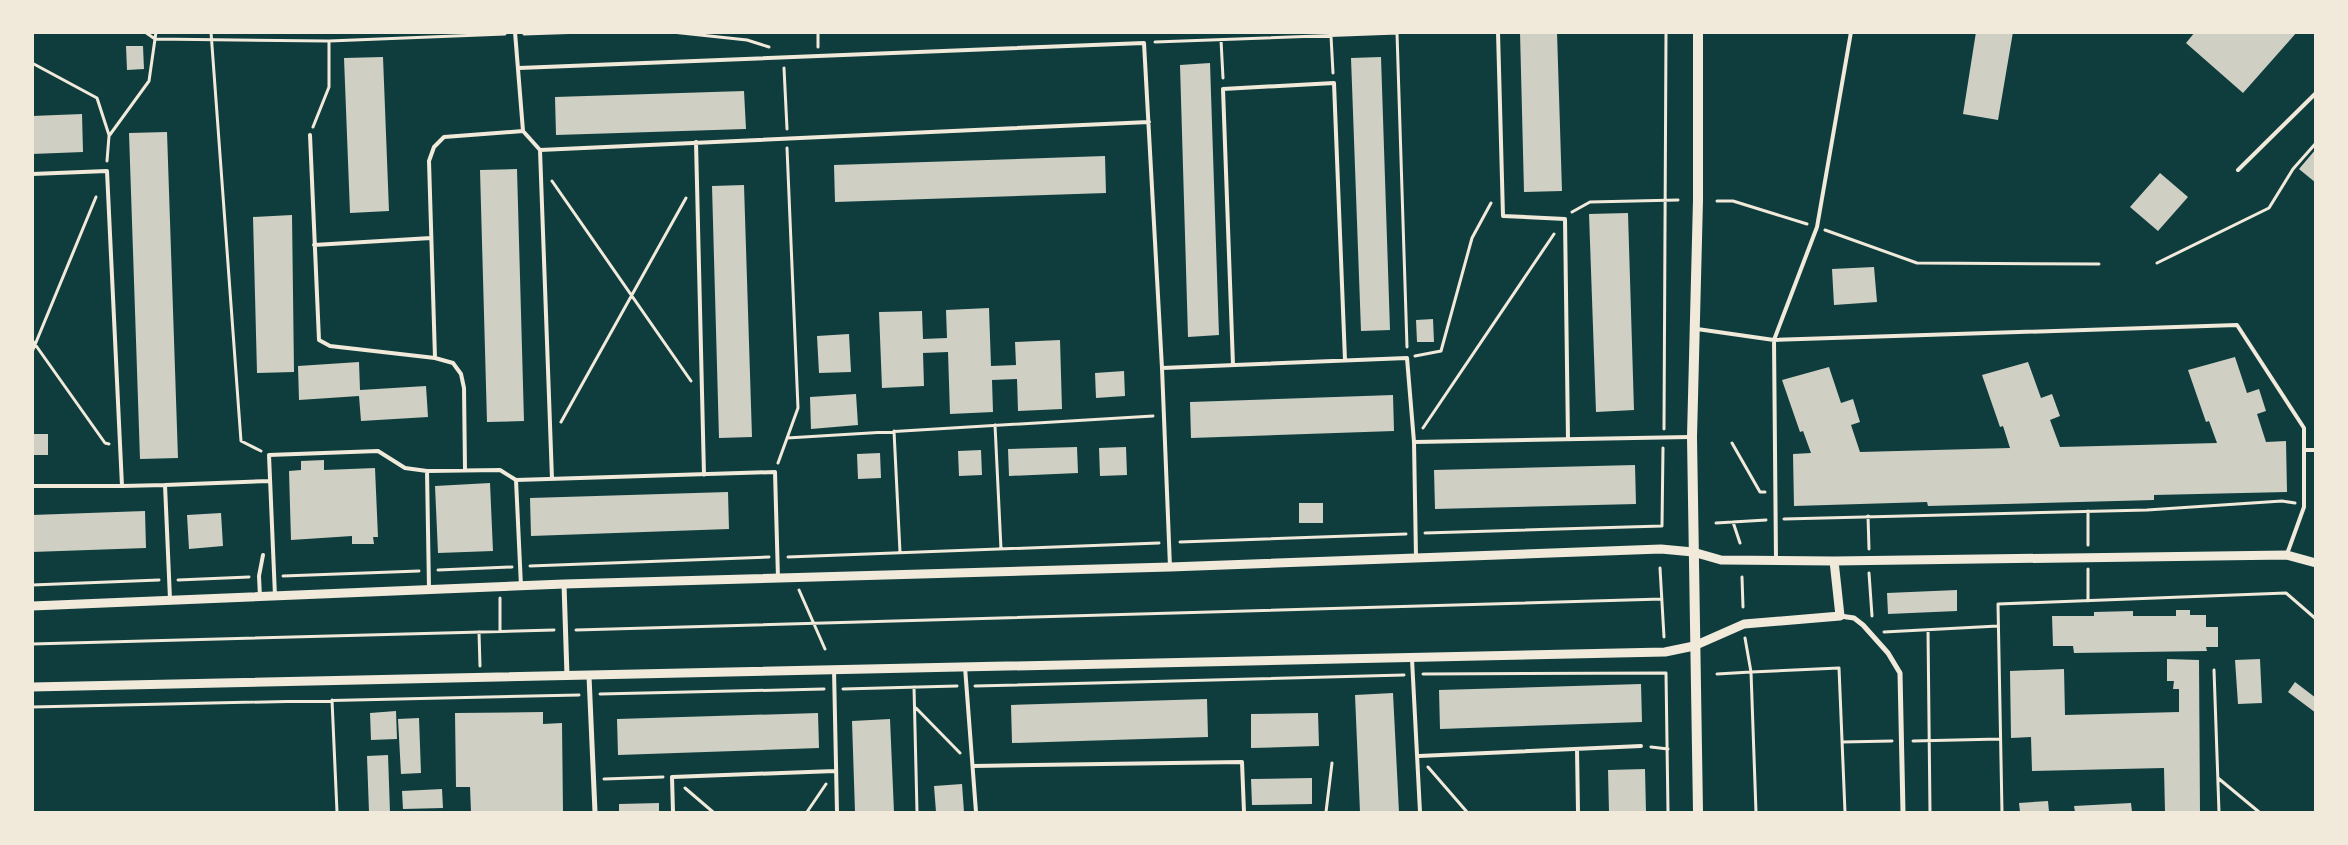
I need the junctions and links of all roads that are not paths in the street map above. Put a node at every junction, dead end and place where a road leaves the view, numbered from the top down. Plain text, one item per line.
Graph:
1 (1498, 32) edge
2 (1698, 32) edge
3 (1851, 32) edge
4 (516, 33) edge
5 (518, 68) junction
6 (2316, 93) edge
7 (1149, 122) junction
8 (524, 132) junction
9 (310, 135) road end
10 (696, 142) junction
11 (540, 150) junction
12 (2238, 170) dead end
13 (32, 174) edge
14 (432, 238) junction
15 (314, 245) junction
16 (1695, 329) junction
17 (1774, 340) junction
18 (435, 358) junction
19 (1345, 360) junction
20 (1232, 365) junction
21 (1162, 368) junction
22 (1692, 437) junction
23 (1568, 439) junction
24 (1414, 442) junction
25 (2305, 450) junction
26 (2316, 450) edge
27 (465, 469) junction
28 (427, 471) junction
29 (704, 475) junction
30 (552, 479) junction
31 (516, 480) junction
32 (270, 481) junction
33 (165, 485) junction
34 (32, 486) edge
35 (122, 486) junction
36 (1692, 552) junction
37 (263, 555) dead end
38 (2287, 555) junction
39 (1416, 557) junction
40 (1776, 560) junction
41 (1834, 561) junction
42 (2316, 563) edge
43 (1170, 567) junction
44 (778, 578) junction
45 (564, 584) junction
46 (521, 586) junction
47 (429, 590) junction
48 (275, 596) junction
49 (260, 597) junction
50 (170, 602) junction
51 (32, 606) edge
52 (1840, 616) junction
53 (1694, 646) junction
54 (1412, 656) junction
55 (965, 667) junction
56 (834, 670) junction
57 (589, 676) junction
58 (567, 677) junction
59 (32, 687) edge
60 (1640, 746) road end
61 (1577, 749) junction
62 (1419, 756) junction
63 (973, 766) junction
64 (834, 770) junction
65 (594, 812) edge
66 (673, 812) edge
67 (837, 812) edge
68 (976, 812) edge
69 (1244, 812) edge
70 (1420, 812) edge
71 (1578, 812) edge
72 (1698, 812) edge
73 (1903, 812) edge

1 - 23 lane
2 - 16 main road
3 - 17 lane
4 - 5 lane
5 - 7 lane
5 - 8 lane
6 - 12 lane
7 - 10 lane
7 - 21 lane
8 - 11 lane
8 - 14 lane
9 - 15 lane
10 - 11 lane
10 - 29 lane
11 - 30 lane
13 - 35 lane
14 - 15 lane
14 - 18 lane
15 - 18 lane
16 - 17 lane
16 - 22 main road
17 - 25 lane
17 - 40 lane
18 - 27 lane
19 - 20 lane
19 - 20 lane
19 - 24 lane
20 - 21 lane
21 - 43 lane
22 - 23 lane
22 - 36 main road
23 - 24 lane
24 - 39 lane
25 - 26 lane
25 - 38 lane
27 - 28 lane
27 - 31 lane
28 - 32 lane
28 - 47 lane
29 - 30 lane
29 - 44 lane
30 - 31 lane
31 - 46 lane
32 - 33 lane
32 - 48 lane
33 - 35 lane
33 - 50 lane
34 - 35 lane
36 - 39 street
36 - 40 street
36 - 53 main road
37 - 49 lane
38 - 41 street
38 - 42 street
39 - 43 street
40 - 41 street
41 - 52 street
43 - 44 street
44 - 45 street
45 - 46 street
45 - 58 street
46 - 47 street
47 - 48 street
48 - 49 street
49 - 50 street
50 - 51 street
52 - 53 street
52 - 73 street
53 - 54 street
53 - 72 main road
54 - 55 street
54 - 62 lane
55 - 56 street
55 - 63 lane
56 - 57 street
56 - 64 lane
57 - 58 street
57 - 65 street
58 - 59 street
60 - 61 lane
61 - 62 lane
61 - 71 lane
62 - 70 lane
63 - 68 lane
63 - 69 lane
64 - 66 lane
64 - 67 lane

